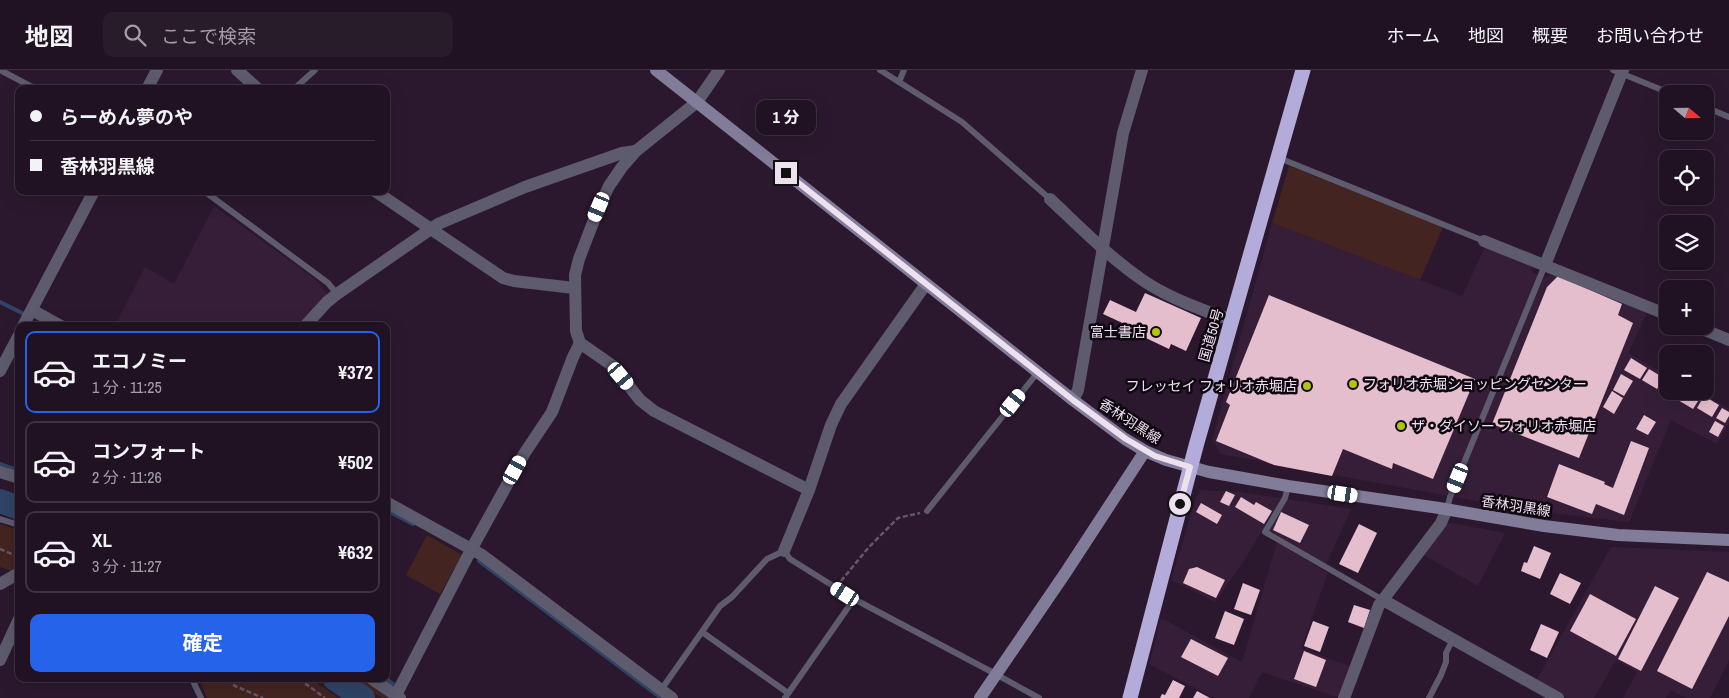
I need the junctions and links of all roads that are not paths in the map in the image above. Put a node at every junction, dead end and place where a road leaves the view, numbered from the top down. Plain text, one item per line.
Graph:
1 (0, 70) edge
2 (157, 70) edge
3 (237, 70) edge
4 (315, 70) edge
5 (656, 70) edge
6 (719, 70) edge
7 (880, 70) edge
8 (904, 70) edge
9 (1142, 70) edge
10 (1303, 70) edge
11 (1619, 71) edge
12 (899, 82) junction
13 (28, 85) edge
14 (149, 85) edge
15 (254, 85) edge
16 (298, 85) edge
17 (1659, 88) edge
18 (697, 102) junction
19 (1714, 111) edge
20 (1729, 117) edge
21 (636, 151) junction
22 (1279, 158) junction
23 (92, 195) edge
24 (209, 195) edge
25 (381, 195) edge
26 (1050, 199) joint
27 (430, 229) junction
28 (1484, 241) joint
29 (1103, 248) junction
30 (1545, 264) junction
31 (926, 284) junction
32 (574, 288) junction
33 (337, 294) junction
34 (32, 310) junction
35 (1659, 311) edge
36 (1232, 320) junction
37 (25, 322) edge
38 (54, 322) edge
39 (309, 322) edge
40 (1714, 334) edge
41 (1729, 340) edge
42 (15, 343) edge
43 (580, 343) junction
44 (0, 371) edge
45 (1038, 372) junction
46 (1073, 400) junction
47 (1145, 451) junction
48 (1190, 467) junction
49 (0, 472) edge
50 (15, 477) edge
51 (1288, 486) junction
52 (809, 490) junction
53 (390, 504) edge
54 (1447, 509) junction
55 (927, 511) road end
56 (0, 519) edge
57 (15, 524) edge
58 (1729, 540) edge
59 (472, 548) junction
60 (784, 552) junction
61 (15, 575) edge
62 (0, 584) edge
63 (854, 600) junction
64 (1383, 600) junction
65 (15, 628) edge
66 (702, 632) junction
67 (1453, 639) junction
68 (0, 660) edge
69 (996, 674) junction
70 (193, 682) edge
71 (377, 682) edge
72 (661, 690) junction
73 (398, 696) edge
74 (786, 696) edge
75 (201, 698) edge
76 (672, 698) edge
77 (980, 698) edge
78 (1039, 698) edge
79 (1130, 698) edge
80 (1344, 698) edge
81 (1428, 698) edge
82 (1558, 698) edge

1 - 13 lane
2 - 14 street
3 - 15 street
4 - 16 lane
5 - 18 main road, 香林羽黒線
6 - 18 street
7 - 12 lane
8 - 12 lane
9 - 29 street
10 - 22 highway, 国道50号
11 - 17 lane
11 - 30 street
12 - 26 lane
18 - 21 street
18 - 31 main road, 香林羽黒線
19 - 20 lane
21 - 27 street
21 - 32 street
22 - 28 lane
22 - 36 highway, 国道50号
23 - 34 street
24 - 33 lane
25 - 27 street
26 - 29 street
27 - 32 street
27 - 33 street
28 - 30 street
29 - 36 street
29 - 46 street
30 - 35 street
30 - 54 lane
31 - 45 main road, 香林羽黒線
31 - 52 street
32 - 43 street
33 - 39 street
34 - 37 street
34 - 38 street
36 - 48 highway, 国道50号
40 - 41 street
42 - 44 street
43 - 52 street
43 - 59 street
45 - 46 main road, 香林羽黒線
45 - 55 lane
46 - 47 main road, 香林羽黒線
47 - 48 main road, 香林羽黒線
47 - 69 main road
48 - 51 main road, 香林羽黒線
48 - 79 highway, 国道50号
49 - 50 street
51 - 54 main road, 香林羽黒線
51 - 64 lane
52 - 60 street
53 - 59 street
54 - 58 main road, 香林羽黒線
54 - 64 street
56 - 57 lane
59 - 72 street
59 - 73 street
60 - 63 lane
60 - 66 lane
61 - 62 street
63 - 69 lane
63 - 74 lane
64 - 67 street
64 - 80 street
65 - 68 street
66 - 72 lane
66 - 74 lane
67 - 81 lane
67 - 82 street
69 - 77 main road
69 - 78 lane
70 - 75 lane
71 - 73 street
72 - 76 street

